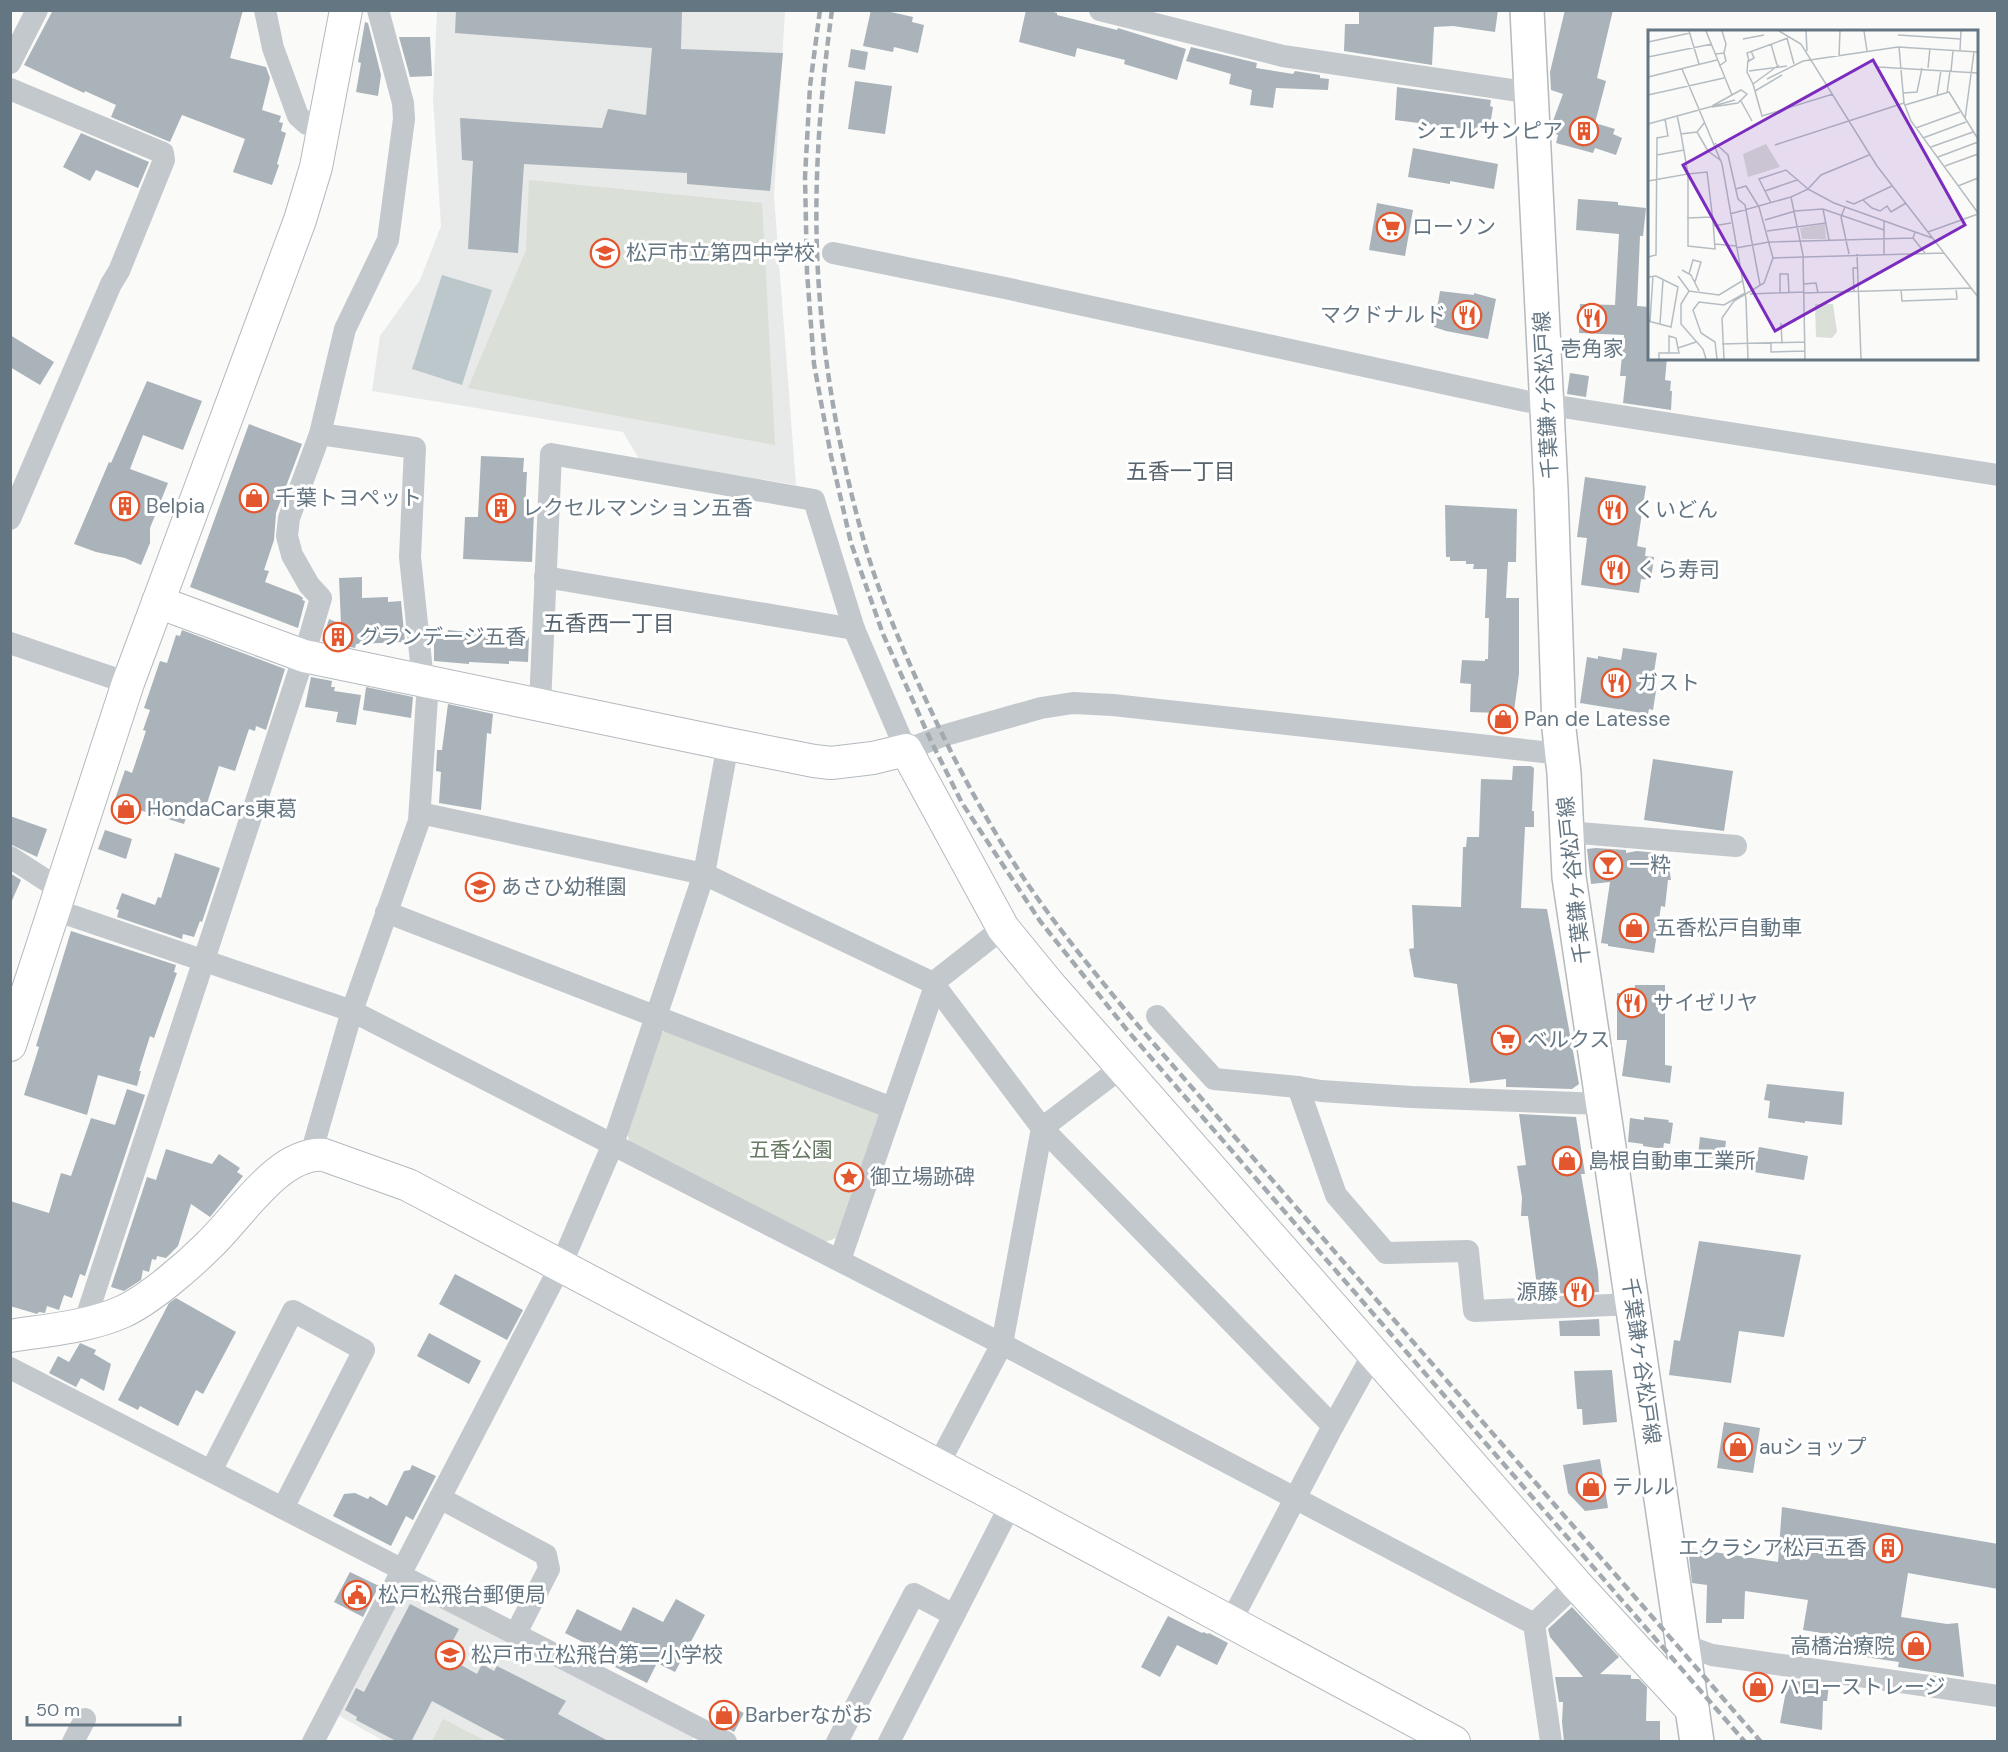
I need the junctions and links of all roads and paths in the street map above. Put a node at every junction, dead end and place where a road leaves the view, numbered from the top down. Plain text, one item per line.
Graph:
1 (37, 10) edge
2 (265, 10) edge
3 (346, 10) edge
4 (378, 10) edge
5 (1100, 10) edge
6 (1527, 10) edge
7 (10, 63) edge
8 (10, 88) edge
9 (1532, 93) junction
10 (324, 129) junction
11 (833, 253) dead end
12 (1545, 405) junction
13 (321, 434) junction
14 (1998, 475) edge
15 (10, 519) edge
16 (545, 577) junction
17 (158, 602) junction
18 (854, 629) junction
19 (10, 643) edge
20 (304, 656) junction
21 (426, 681) junction
22 (128, 683) junction
23 (540, 705) junction
24 (728, 744) junction
25 (906, 750) junction
26 (1561, 754) junction
27 (420, 813) junction
28 (1567, 832) junction
29 (1736, 846) dead end
30 (10, 857) edge
31 (704, 874) junction
32 (58, 900) junction
33 (386, 912) junction
34 (1003, 928) junction
35 (204, 960) junction
36 (934, 984) junction
37 (352, 1011) junction
38 (1157, 1016) dead end
39 (657, 1017) junction
40 (10, 1045) edge
41 (1121, 1068) junction
42 (1298, 1087) junction
43 (1603, 1104) junction
44 (892, 1108) junction
45 (1042, 1128) junction
46 (613, 1144) junction
47 (311, 1154) junction
48 (840, 1260) junction
49 (561, 1265) junction
50 (1632, 1304) junction
51 (84, 1324) junction
52 (10, 1335) edge
53 (1002, 1344) junction
54 (1373, 1354) junction
55 (10, 1368) edge
56 (1333, 1426) junction
57 (938, 1465) junction
58 (211, 1471) junction
59 (440, 1498) junction
60 (1295, 1498) junction
61 (1011, 1504) junction
62 (283, 1508) junction
63 (401, 1573) junction
64 (1576, 1584) junction
65 (954, 1615) junction
66 (1230, 1623) junction
67 (1534, 1624) junction
68 (515, 1635) junction
69 (1684, 1645) junction
70 (1998, 1696) edge
71 (84, 1719) dead end
72 (1695, 1726) edge
73 (73, 1742) edge
74 (313, 1742) edge
75 (726, 1742) edge
76 (837, 1742) edge
77 (890, 1742) edge
78 (1454, 1742) edge
79 (1551, 1742) edge

1 - 7 street
2 - 10 street
3 - 10 street
4 - 13 street
5 - 9 street
6 - 9 main road, 千葉鎌ヶ谷松戸線
8 - 15 street
9 - 12 main road, 千葉鎌ヶ谷松戸線
10 - 17 street
11 - 12 street
12 - 14 street
12 - 26 main road, 千葉鎌ヶ谷松戸線
13 - 20 street
13 - 21 street
16 - 18 street
16 - 18 street
16 - 23 street
17 - 20 street
17 - 22 street
18 - 25 street
19 - 22 street
20 - 21 street
20 - 35 street
21 - 23 street
21 - 27 street
22 - 32 street
23 - 24 street
24 - 25 street
24 - 31 street
25 - 26 street
25 - 34 street
26 - 28 main road, 千葉鎌ヶ谷松戸線
27 - 31 street
27 - 33 street
28 - 29 street
28 - 43 main road, 千葉鎌ヶ谷松戸線
30 - 32 street
31 - 36 street
31 - 39 street
32 - 35 street
32 - 40 street
33 - 37 street
33 - 39 street
34 - 36 street
34 - 41 street
35 - 37 street
35 - 51 street
36 - 44 street
36 - 45 street
37 - 46 street
37 - 47 street
38 - 42 street
39 - 44 street
39 - 46 street
41 - 45 street
41 - 54 street
42 - 43 street
42 - 50 street
43 - 50 main road, 千葉鎌ヶ谷松戸線
44 - 48 street
45 - 53 street
45 - 56 street
46 - 48 street
46 - 49 street
47 - 49 street
47 - 51 street
48 - 53 street
49 - 57 street
49 - 59 street
50 - 69 main road, 千葉鎌ヶ谷松戸線
51 - 52 street
53 - 57 street
53 - 60 street
54 - 56 street
54 - 64 street
55 - 58 street
56 - 60 street
57 - 61 street
58 - 62 street
58 - 62 street
59 - 63 street
59 - 68 street
60 - 66 street
60 - 67 street
61 - 65 street
61 - 66 street
62 - 63 street
63 - 68 street
63 - 74 street
64 - 67 street
64 - 72 street
65 - 76 street
65 - 77 street
66 - 78 street
67 - 79 street
68 - 75 street
69 - 70 street
69 - 72 main road, 千葉鎌ヶ谷松戸線
71 - 73 street

